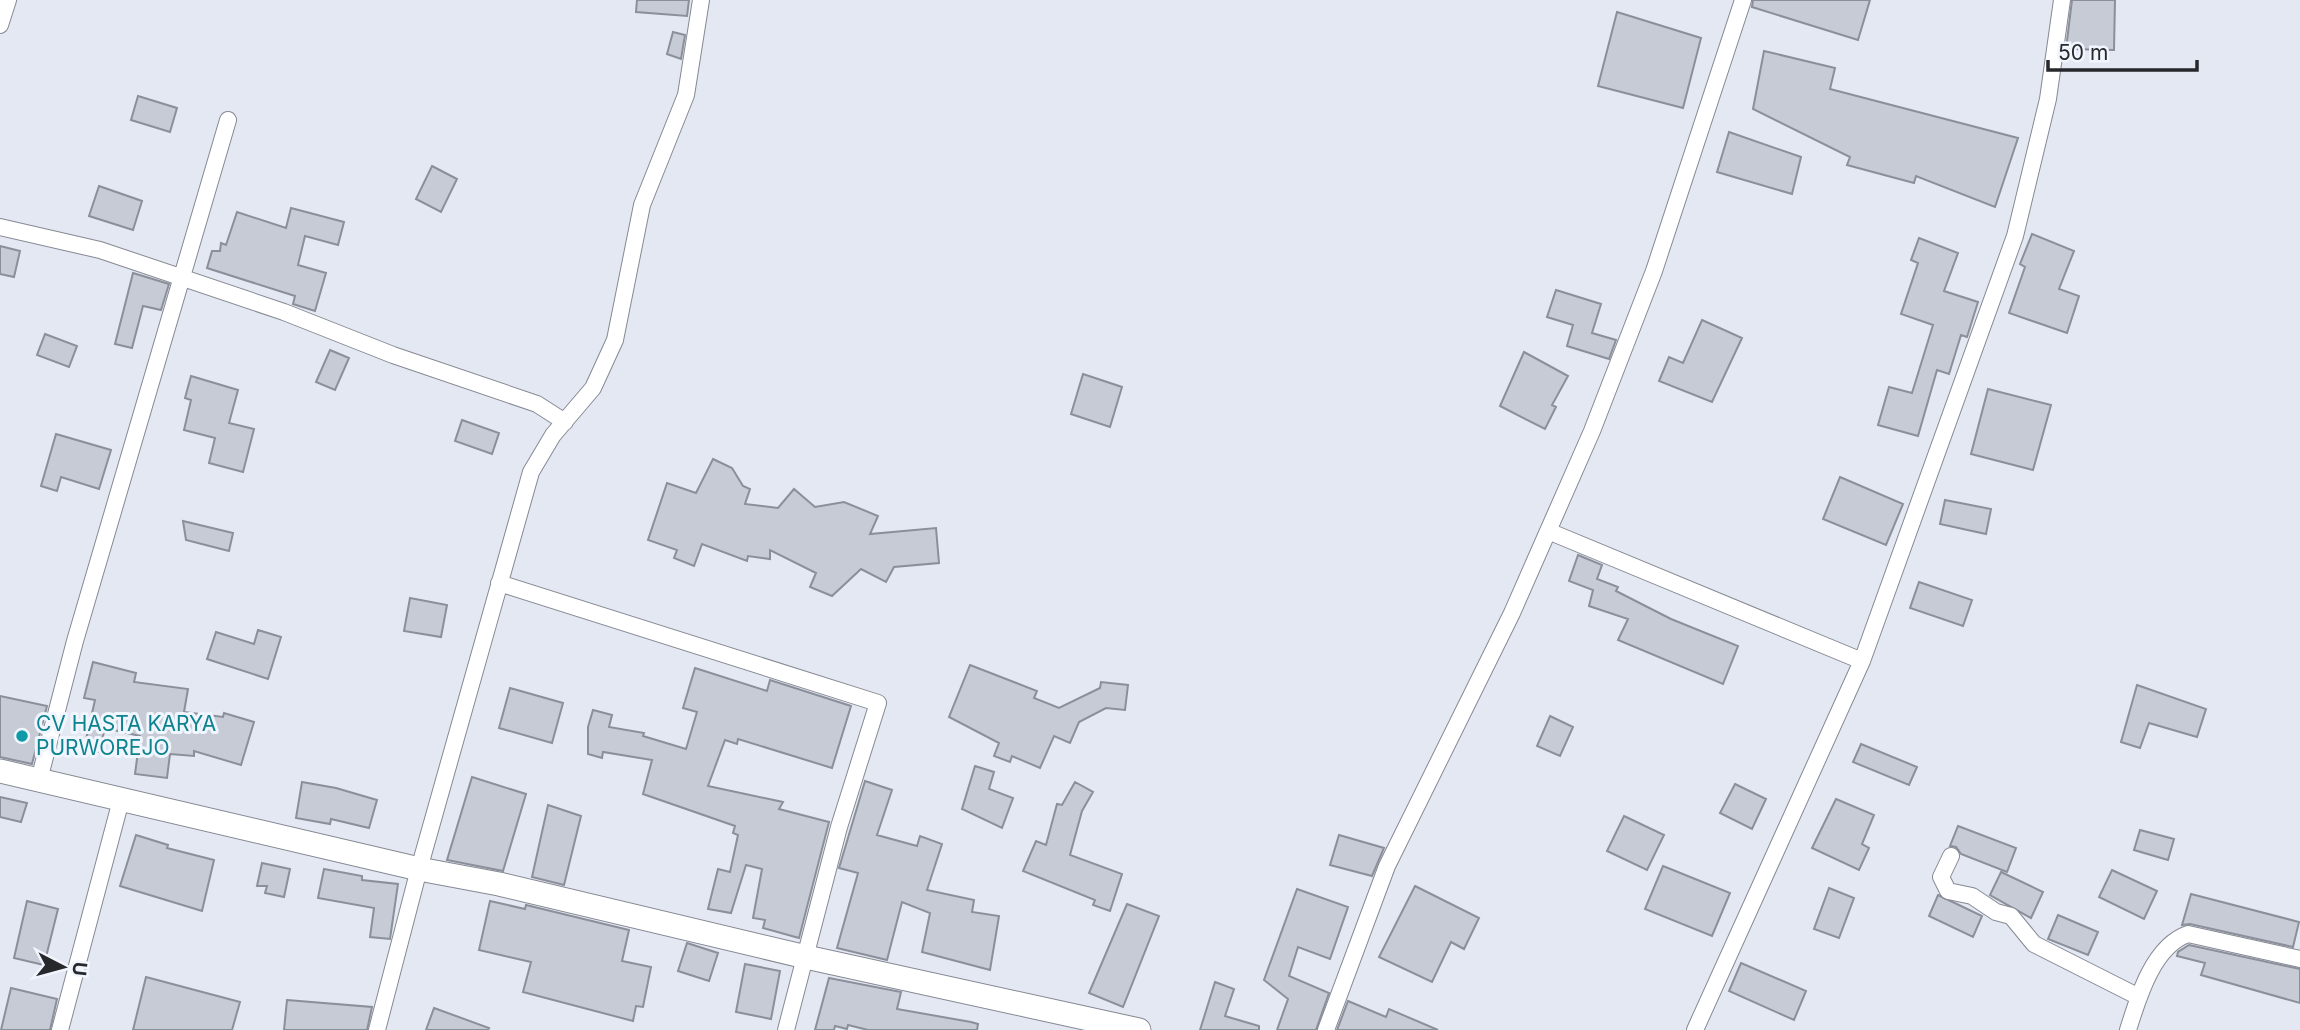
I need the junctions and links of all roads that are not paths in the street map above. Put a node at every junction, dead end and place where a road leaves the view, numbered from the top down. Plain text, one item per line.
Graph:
1 (8, 0) edge
2 (701, 0) edge
3 (1743, 0) edge
4 (2062, 0) edge
5 (0, 24) edge
6 (228, 120) dead end
7 (0, 227) edge
8 (182, 277) junction
9 (565, 422) junction
10 (1548, 531) junction
11 (499, 583) junction
12 (1861, 661) junction
13 (0, 771) edge
14 (39, 780) junction
15 (121, 800) junction
16 (1951, 856) dead end
17 (419, 869) junction
18 (806, 957) junction
19 (2300, 959) edge
20 (2139, 997) junction
21 (60, 1030) edge
22 (377, 1030) edge
23 (786, 1030) edge
24 (1139, 1030) edge
25 (1326, 1030) edge
26 (1695, 1030) edge
27 (2128, 1030) edge

1 - 5 street
2 - 9 street
3 - 10 street
4 - 12 street
6 - 8 street
7 - 8 street
8 - 9 street
8 - 14 street
9 - 11 street
10 - 12 street
10 - 25 street
11 - 17 street
11 - 18 street
12 - 26 street
13 - 14 main road
14 - 15 main road
15 - 17 main road
15 - 21 street
16 - 20 street
17 - 18 main road
17 - 22 street
18 - 23 street
18 - 24 main road
19 - 20 street
20 - 27 street

